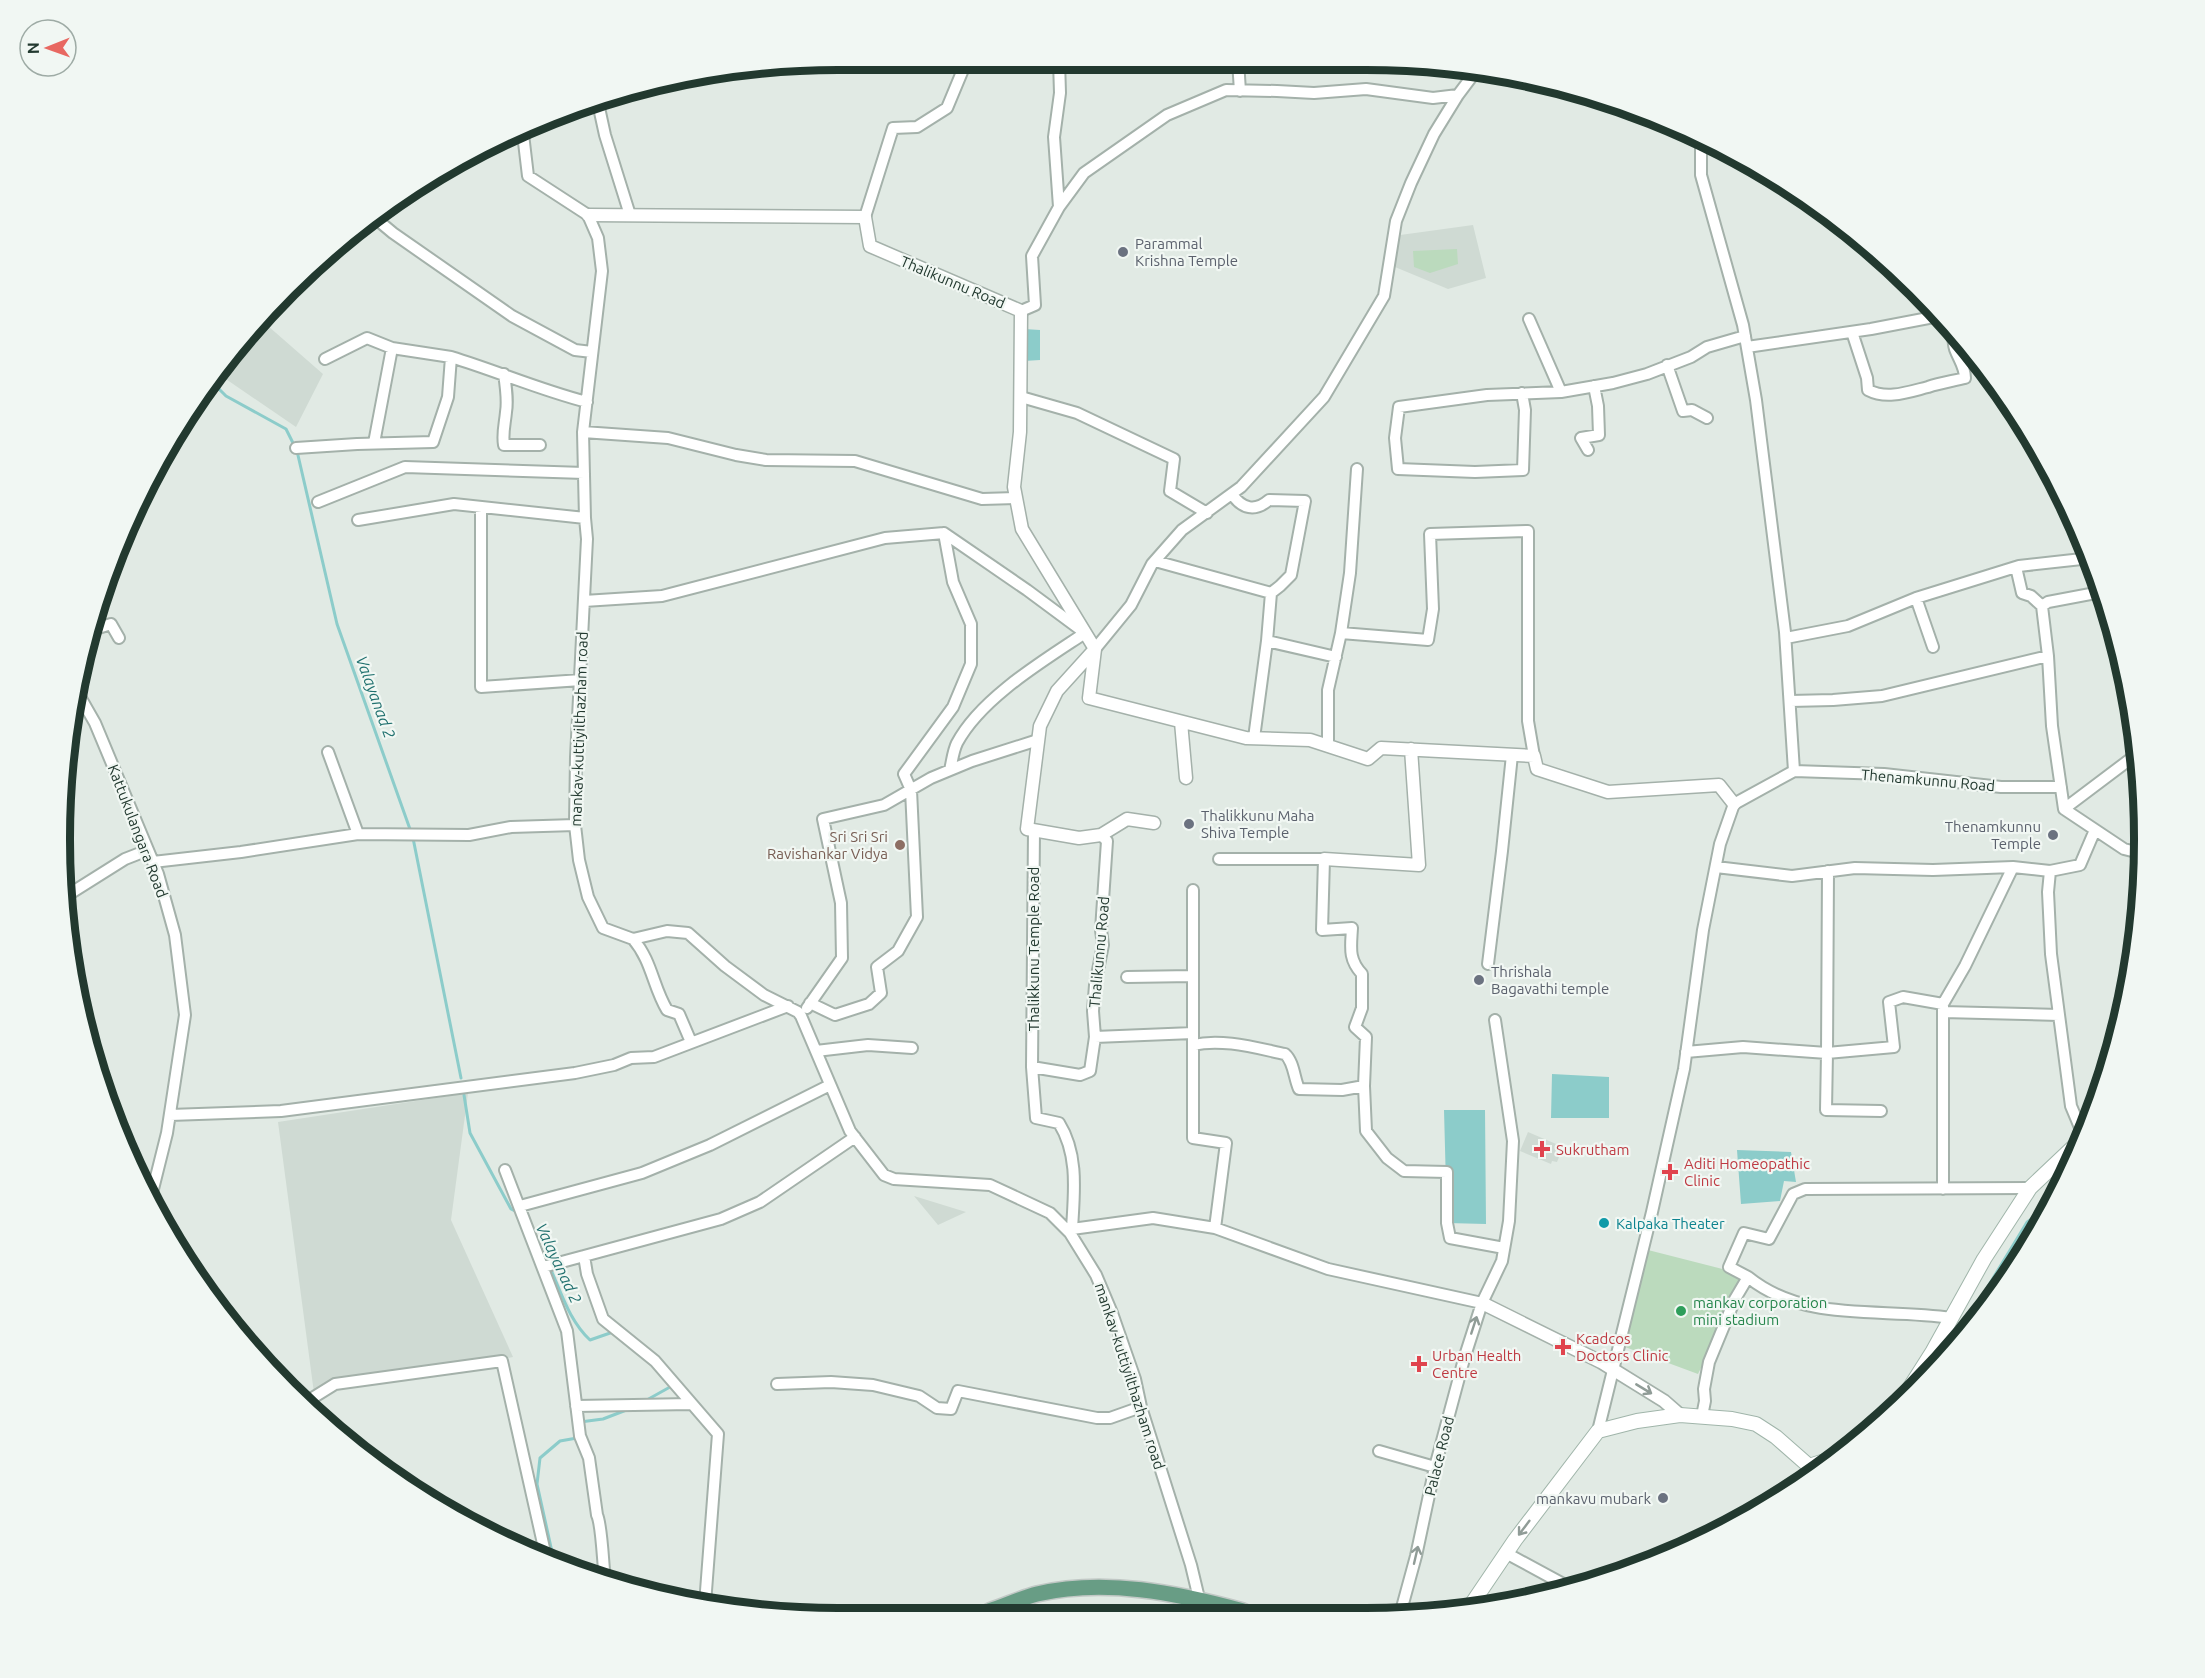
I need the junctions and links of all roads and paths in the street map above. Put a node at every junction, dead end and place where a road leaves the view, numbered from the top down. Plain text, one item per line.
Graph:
1 (962, 70) edge
2 (1059, 70) edge
3 (1239, 70) edge
4 (1471, 78) edge
5 (1240, 91) junction
6 (1458, 95) junction
7 (599, 109) edge
8 (524, 139) edge
9 (1701, 148) edge
10 (1059, 207) junction
11 (588, 215) junction
12 (630, 215) junction
13 (865, 217) junction
14 (380, 222) edge
15 (1022, 311) junction
16 (1930, 318) edge
17 (1529, 320) dead end
18 (1852, 332) junction
19 (1746, 342) junction
20 (1954, 344) edge
21 (392, 348) junction
22 (592, 352) junction
23 (451, 357) junction
24 (326, 359) dead end
25 (1667, 365) junction
26 (504, 374) junction
27 (1594, 386) junction
28 (1561, 392) junction
29 (1522, 393) junction
30 (1021, 397) junction
31 (587, 402) junction
32 (1707, 418) dead end
33 (583, 432) junction
34 (374, 443) junction
35 (540, 445) dead end
36 (296, 448) dead end
37 (1588, 450) dead end
38 (1357, 470) dead end
39 (584, 473) junction
40 (1232, 494) junction
41 (1016, 498) junction
42 (318, 502) dead end
43 (481, 507) junction
44 (1207, 513) junction
45 (585, 518) junction
46 (358, 520) dead end
47 (944, 533) junction
48 (2081, 559) edge
49 (1155, 561) junction
50 (2016, 567) junction
51 (1271, 592) junction
52 (2094, 593) edge
53 (1916, 598) junction
54 (584, 601) junction
55 (2042, 606) junction
56 (101, 627) edge
57 (1085, 633) junction
58 (1341, 633) junction
59 (119, 638) dead end
60 (1786, 638) junction
61 (1267, 641) junction
62 (1933, 647) dead end
63 (1095, 649) junction
64 (2048, 656) junction
65 (1336, 657) junction
66 (580, 680) junction
67 (1790, 701) junction
68 (83, 702) edge
69 (1181, 722) junction
70 (1254, 738) junction
71 (1038, 740) junction
72 (1328, 746) junction
73 (1411, 749) junction
74 (328, 752) dead end
75 (1512, 755) junction
76 (1534, 756) junction
77 (2130, 759) edge
78 (950, 770) junction
79 (1794, 771) junction
80 (1186, 778) dead end
81 (2061, 787) junction
82 (911, 790) junction
83 (1734, 804) junction
84 (2064, 809) junction
85 (1154, 823) dead end
86 (574, 825) junction
87 (1034, 830) junction
88 (2095, 830) junction
89 (358, 834) junction
90 (1101, 835) junction
91 (148, 850) junction
92 (2134, 851) edge
93 (1219, 859) dead end
94 (1324, 859) junction
95 (153, 862) junction
96 (1716, 867) junction
97 (2013, 867) junction
98 (2050, 871) junction
99 (1828, 872) junction
100 (1193, 890) dead end
101 (72, 892) edge
102 (633, 939) junction
103 (1488, 964) dead end
104 (1193, 976) junction
105 (1127, 977) dead end
106 (810, 1003) junction
107 (788, 1006) junction
108 (1943, 1008) junction
109 (2059, 1015) junction
110 (801, 1016) junction
111 (1495, 1020) dead end
112 (1193, 1033) junction
113 (1095, 1037) junction
114 (692, 1042) junction
115 (1193, 1045) junction
116 (912, 1048) dead end
117 (816, 1051) junction
118 (1686, 1052) junction
119 (1827, 1053) junction
120 (1032, 1067) junction
121 (830, 1085) junction
122 (1364, 1086) junction
123 (1881, 1111) dead end
124 (170, 1114) junction
125 (2079, 1124) edge
126 (855, 1137) junction
127 (2067, 1153) edge
128 (505, 1170) dead end
129 (154, 1186) edge
130 (2030, 1188) junction
131 (1943, 1189) junction
132 (520, 1206) junction
133 (1215, 1228) junction
134 (1071, 1231) junction
135 (1504, 1248) junction
136 (584, 1256) junction
137 (543, 1267) junction
138 (1748, 1277) junction
139 (1482, 1303) junction
140 (1952, 1318) junction
141 (1923, 1367) edge
142 (1614, 1372) junction
143 (777, 1384) dead end
144 (312, 1398) edge
145 (691, 1404) junction
146 (576, 1406) junction
147 (1140, 1407) junction
148 (1680, 1415) junction
149 (1702, 1416) junction
150 (1598, 1431) junction
151 (1379, 1451) dead end
152 (1811, 1465) edge
153 (1435, 1467) junction
154 (544, 1549) edge
155 (1506, 1553) junction
156 (604, 1570) edge
157 (1559, 1582) edge
158 (706, 1596) edge
159 (1475, 1600) edge
160 (1202, 1606) edge
161 (1402, 1607) edge
162 (997, 1608) edge
163 (1218, 1608) edge

1 - 13 street
2 - 10 street
3 - 5 street
4 - 6 street
5 - 6 street
5 - 10 street
6 - 40 street
7 - 12 street
8 - 11 street
9 - 19 street
10 - 15 street
11 - 12 street
11 - 22 street, mankav-kuttiyilthazham road
12 - 13 street
13 - 15 street, Thalikunnu Road
14 - 22 street
15 - 30 street, Thalikunnu Road
16 - 18 street
17 - 28 street
18 - 19 street
18 - 20 street
19 - 25 street
19 - 60 street
21 - 23 street
21 - 24 street
21 - 34 street
22 - 31 street, mankav-kuttiyilthazham road
23 - 26 street
23 - 34 street
25 - 27 street
25 - 32 street
26 - 31 street
26 - 35 street
27 - 28 street
27 - 37 street
28 - 29 street
29 - 29 street
30 - 41 street, Thalikunnu Road
30 - 44 street
31 - 33 street, mankav-kuttiyilthazham road
33 - 39 street, mankav-kuttiyilthazham road
33 - 41 street
34 - 36 street
38 - 58 street
39 - 42 street
39 - 45 street, mankav-kuttiyilthazham road
40 - 44 street
40 - 51 street
41 - 57 street, Thalikunnu Road
43 - 45 street
43 - 46 street
43 - 66 street
44 - 49 street
45 - 54 street, mankav-kuttiyilthazham road
47 - 54 street
47 - 57 street
47 - 82 street
48 - 50 street
49 - 51 street
49 - 63 street
50 - 53 street
50 - 55 street
51 - 61 street
52 - 55 street
53 - 60 street
53 - 62 street
54 - 66 street, mankav-kuttiyilthazham road
55 - 64 street
56 - 59 street
57 - 63 street, Thalikunnu Road
57 - 78 street
58 - 65 street
58 - 76 street
60 - 67 street
61 - 65 street
61 - 70 street
63 - 69 street
63 - 71 street
64 - 67 street
64 - 81 street
65 - 72 street
66 - 86 street, mankav-kuttiyilthazham road
67 - 79 street
68 - 91 street, Kattukulangara Road
69 - 70 street
69 - 80 street
70 - 72 street
71 - 78 street
71 - 87 street
72 - 73 street
73 - 75 street
73 - 94 street
74 - 89 street
75 - 76 street
75 - 103 street
76 - 83 street
77 - 84 street
78 - 82 street
79 - 81 street, Thenamkunnu Road
79 - 83 street
81 - 84 street
82 - 106 street
82 - 106 street
83 - 96 street
84 - 88 street
85 - 90 street
86 - 89 street
86 - 102 street, mankav-kuttiyilthazham road
87 - 90 street
87 - 120 street, Thalikkunu Temple Road
88 - 92 street
88 - 98 street
89 - 95 street
90 - 113 street, Thalikunnu Road
91 - 95 street, Kattukulangara Road
91 - 101 street
93 - 94 street
94 - 122 street
95 - 124 street, Kattukulangara Road
96 - 99 street
96 - 118 street
97 - 98 street
97 - 99 street
97 - 108 street
98 - 109 street
99 - 119 street
100 - 104 street
102 - 107 street, mankav-kuttiyilthazham road
102 - 114 street
104 - 105 street
104 - 112 street
106 - 110 street
107 - 110 street, mankav-kuttiyilthazham road
107 - 114 street
108 - 109 street
108 - 119 street
108 - 131 street
109 - 125 street
110 - 117 street, mankav-kuttiyilthazham road
111 - 135 street, Palace Road
112 - 113 street
112 - 115 street
113 - 120 street, Thalikunnu Road
114 - 124 street
115 - 122 street
115 - 133 street
116 - 117 street
117 - 121 street, mankav-kuttiyilthazham road
118 - 119 street
118 - 142 street
119 - 123 street
120 - 134 street
121 - 126 street, mankav-kuttiyilthazham road
121 - 132 street
122 - 135 street
124 - 129 street, Kattukulangara Road
126 - 134 street, mankav-kuttiyilthazham road
126 - 136 street
127 - 130 main road
128 - 132 street
130 - 131 street
130 - 140 main road
131 - 138 street
132 - 137 street
133 - 134 street
133 - 139 street
134 - 147 street, mankav-kuttiyilthazham road
135 - 139 street, Palace Road
136 - 137 street
136 - 145 street
137 - 146 street
138 - 140 street
138 - 149 street
139 - 142 street
153 -> 139 street, Palace Road
140 - 141 main road
142 -> 148 street
142 - 150 street
143 - 147 street
144 - 154 street
145 - 146 street
145 - 158 street
146 - 156 street
147 - 160 street, mankav-kuttiyilthazham road
148 - 149 main road
148 - 150 main road
149 - 152 main road
150 -> 155 main road
151 - 153 street
161 -> 153 street, Palace Road
155 - 157 street
155 - 159 main road
160 - 162 main road
160 - 163 main road

